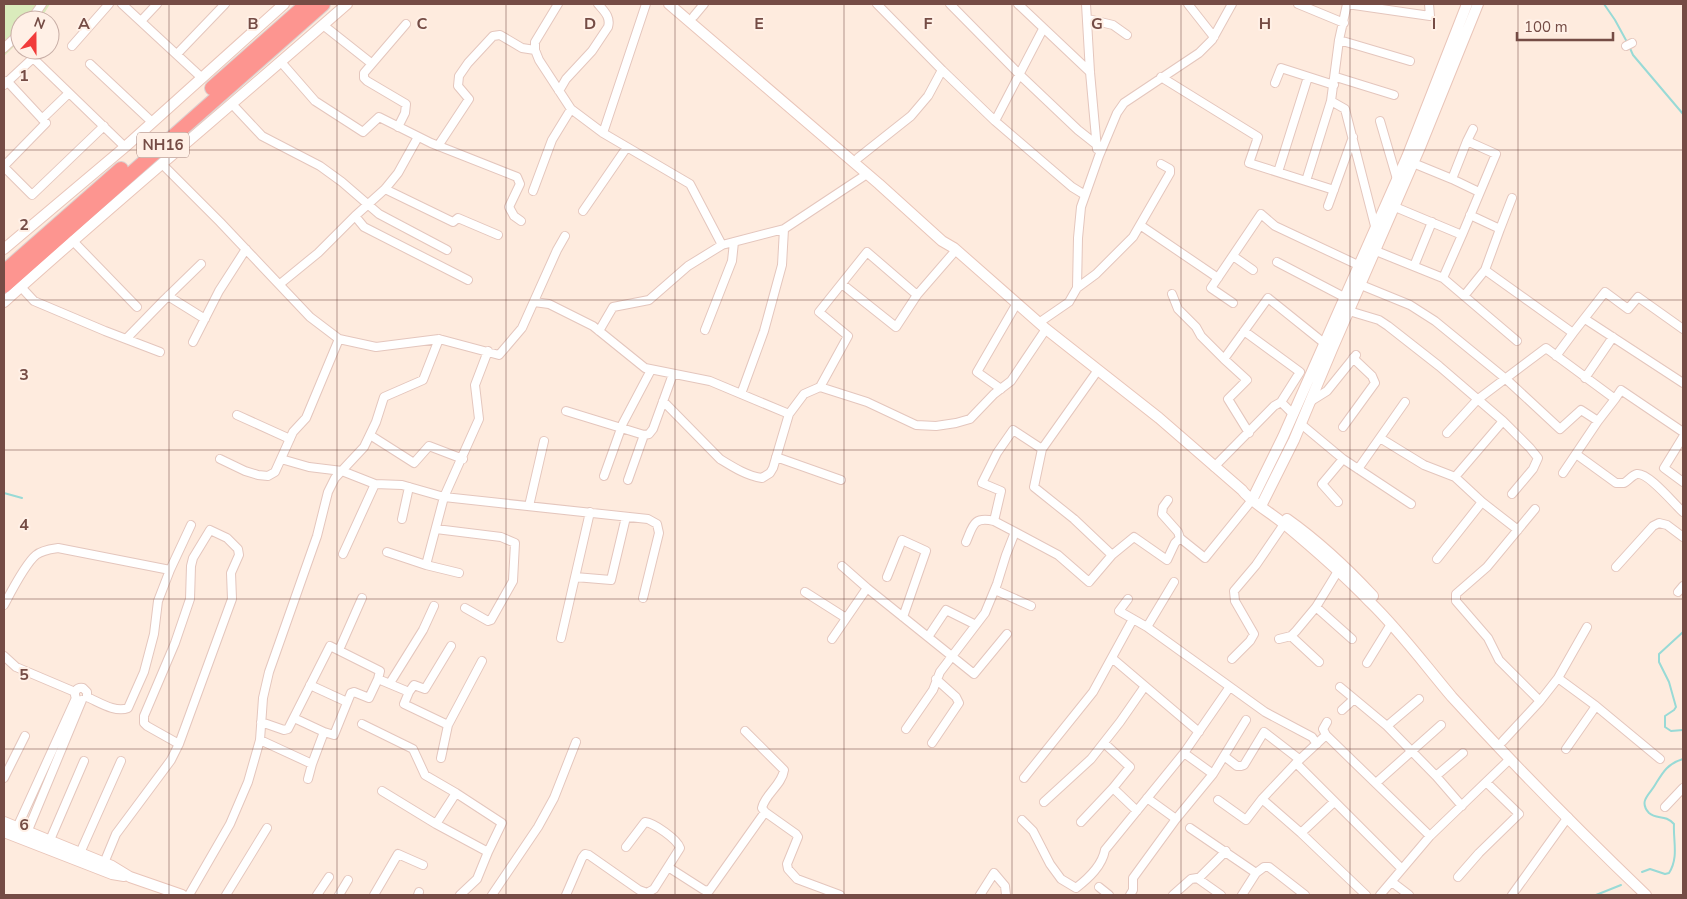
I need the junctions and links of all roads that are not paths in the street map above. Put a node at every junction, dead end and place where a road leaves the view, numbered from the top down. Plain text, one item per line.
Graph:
1 (109, 4) edge
2 (122, 4) edge
3 (157, 4) edge
4 (225, 4) edge
5 (284, 4) edge
6 (307, 4) edge
7 (323, 4) edge
8 (347, 4) edge
9 (558, 4) edge
10 (598, 4) edge
11 (646, 4) edge
12 (669, 4) edge
13 (679, 4) edge
14 (704, 4) edge
15 (877, 4) edge
16 (950, 4) edge
17 (1018, 4) edge
18 (1086, 4) edge
19 (1188, 4) edge
20 (1232, 4) edge
21 (1298, 4) edge
22 (1347, 4) edge
23 (1429, 4) edge
24 (1467, 4) edge
25 (1478, 4) edge
26 (694, 16) junction
27 (1088, 19) junction
28 (141, 21) junction
29 (1344, 23) junction
30 (406, 24) dead end
31 (322, 25) junction
32 (1043, 29) junction
33 (1127, 34) dead end
34 (1214, 36) junction
35 (1339, 40) junction
36 (72, 46) dead end
37 (535, 50) junction
38 (177, 54) junction
39 (281, 62) junction
40 (1410, 62) dead end
41 (371, 63) junction
42 (90, 64) dead end
43 (942, 70) junction
44 (1090, 72) junction
45 (1020, 75) junction
46 (1308, 76) junction
47 (1161, 77) junction
48 (202, 78) junction
49 (1335, 81) junction
50 (5, 83) edge
51 (1275, 83) dead end
52 (559, 91) junction
53 (1437, 92) junction
54 (69, 93) junction
55 (1394, 95) dead end
56 (1332, 101) junction
57 (232, 104) junction
58 (571, 109) junction
59 (42, 119) junction
60 (995, 120) junction
61 (1380, 121) dead end
62 (152, 122) junction
63 (104, 126) junction
64 (398, 127) junction
65 (1473, 129) dead end
66 (603, 133) junction
67 (829, 136) junction
68 (418, 137) junction
69 (1352, 137) junction
70 (1467, 141) junction
71 (1097, 145) junction
72 (125, 146) junction
73 (438, 146) junction
74 (627, 147) junction
75 (1099, 156) junction
76 (858, 158) junction
77 (1413, 163) junction
78 (162, 164) junction
79 (1160, 164) dead end
80 (4, 166) edge
81 (1278, 172) junction
82 (867, 174) junction
83 (1397, 179) junction
84 (1452, 179) junction
85 (1306, 181) junction
86 (385, 189) junction
87 (1334, 190) junction
88 (533, 191) dead end
89 (1479, 192) junction
90 (1085, 195) junction
91 (1512, 198) dead end
92 (368, 204) junction
93 (1328, 206) dead end
94 (1394, 207) junction
95 (583, 211) dead end
96 (1470, 215) junction
97 (355, 216) junction
98 (521, 221) dead end
99 (1432, 222) junction
100 (1140, 225) junction
101 (1375, 226) junction
102 (784, 229) junction
103 (1500, 229) junction
104 (498, 235) dead end
105 (1462, 235) junction
106 (565, 236) dead end
107 (72, 240) junction
108 (734, 242) junction
109 (722, 245) junction
110 (246, 249) junction
111 (955, 249) junction
112 (4, 250) edge
113 (447, 250) dead end
114 (1376, 251) junction
115 (1233, 256) junction
116 (1277, 262) dead end
117 (201, 264) dead end
118 (1358, 265) junction
119 (1414, 266) junction
120 (1253, 270) dead end
121 (1485, 270) junction
122 (4, 272) edge
123 (1218, 278) junction
124 (1443, 278) junction
125 (468, 280) dead end
126 (280, 284) junction
127 (842, 284) junction
128 (1361, 285) junction
129 (4, 286) edge
130 (20, 287) junction
131 (1077, 288) junction
132 (1172, 294) dead end
133 (918, 295) junction
134 (168, 296) junction
135 (1464, 296) junction
136 (1344, 297) junction
137 (4, 302) edge
138 (534, 302) junction
139 (1017, 303) junction
140 (1233, 303) dead end
141 (137, 307) dead end
142 (1349, 311) junction
143 (1585, 318) junction
144 (204, 319) junction
145 (1043, 326) junction
146 (1683, 329) edge
147 (599, 330) junction
148 (706, 330) dead end
149 (1244, 331) junction
150 (1573, 333) junction
151 (1613, 337) junction
152 (126, 339) junction
153 (339, 339) junction
154 (439, 339) junction
155 (1517, 341) dead end
156 (193, 342) dead end
157 (1324, 343) junction
158 (488, 351) junction
159 (160, 352) dead end
160 (1556, 356) junction
161 (1224, 358) junction
162 (651, 370) junction
163 (1098, 370) junction
164 (673, 374) junction
165 (1586, 378) junction
166 (1506, 379) junction
167 (1683, 383) edge
168 (820, 388) junction
169 (1001, 389) junction
170 (741, 394) junction
171 (1615, 399) junction
172 (1478, 400) junction
173 (663, 401) junction
174 (1311, 401) junction
175 (1281, 402) junction
176 (1405, 402) dead end
177 (566, 411) dead end
178 (789, 414) junction
179 (1293, 414) junction
180 (237, 415) dead end
181 (1503, 421) junction
182 (1598, 422) junction
183 (1301, 424) junction
184 (1343, 427) dead end
185 (621, 428) junction
186 (1683, 432) edge
187 (1249, 433) junction
188 (1447, 434) dead end
189 (644, 435) junction
190 (370, 436) junction
191 (1683, 437) edge
192 (1380, 438) junction
193 (290, 439) junction
194 (544, 441) dead end
195 (1042, 449) junction
196 (1576, 454) junction
197 (776, 457) junction
198 (220, 459) dead end
199 (281, 459) junction
200 (463, 459) junction
201 (1343, 459) junction
202 (1214, 467) junction
203 (1358, 469) junction
204 (342, 471) junction
205 (1563, 473) dead end
206 (604, 476) dead end
207 (1455, 477) junction
208 (628, 480) dead end
209 (841, 480) dead end
210 (1683, 482) edge
211 (374, 484) junction
212 (409, 487) junction
213 (1512, 494) dead end
214 (444, 497) junction
215 (1168, 500) dead end
216 (1257, 501) junction
217 (1338, 502) dead end
218 (1482, 502) junction
219 (1411, 504) dead end
220 (529, 506) junction
221 (1535, 508) dead end
222 (590, 512) junction
223 (1683, 512) edge
224 (626, 517) junction
225 (402, 519) dead end
226 (994, 521) junction
227 (1284, 524) junction
228 (191, 525) dead end
229 (436, 529) junction
230 (1518, 530) junction
231 (1015, 532) junction
232 (1683, 537) edge
233 (1180, 538) junction
234 (966, 542) dead end
235 (387, 552) dead end
236 (343, 554) dead end
237 (1112, 555) junction
238 (1437, 559) dead end
239 (426, 565) junction
240 (842, 566) dead end
241 (1616, 567) dead end
242 (170, 570) junction
243 (1338, 571) junction
244 (459, 573) dead end
245 (575, 577) junction
246 (887, 577) dead end
247 (1174, 582) dead end
248 (867, 588) junction
249 (995, 590) junction
250 (805, 592) dead end
251 (362, 598) dead end
252 (643, 598) dead end
253 (1128, 599) dead end
254 (4, 605) edge
255 (434, 606) dead end
256 (1031, 606) dead end
257 (1316, 607) junction
258 (465, 608) dead end
259 (903, 617) junction
260 (846, 618) junction
261 (1133, 619) junction
262 (1391, 624) junction
263 (976, 625) junction
264 (1147, 627) junction
265 (1588, 627) dead end
266 (1007, 634) dead end
267 (1291, 636) junction
268 (928, 637) junction
269 (561, 638) dead end
270 (832, 639) dead end
271 (1279, 639) dead end
272 (1352, 639) dead end
273 (451, 646) dead end
274 (339, 650) junction
275 (4, 656) edge
276 (951, 656) junction
277 (1112, 658) junction
278 (1232, 658) dead end
279 (482, 661) dead end
280 (1320, 662) dead end
281 (1366, 662) dead end
282 (974, 674) junction
283 (1558, 678) junction
284 (378, 679) junction
285 (936, 680) junction
286 (981, 680) dead end
287 (390, 683) junction
288 (310, 685) junction
289 (1145, 686) junction
290 (1340, 687) dead end
291 (1229, 688) junction
292 (410, 692) junction
293 (80, 697) junction
294 (1354, 699) junction
295 (1419, 699) dead end
296 (1540, 701) junction
297 (347, 702) junction
298 (1596, 706) junction
299 (1342, 710) dead end
300 (294, 718) junction
301 (1246, 720) dead end
302 (70, 722) junction
303 (261, 722) junction
304 (1326, 722) dead end
305 (362, 724) dead end
306 (448, 724) junction
307 (1441, 725) dead end
308 (1387, 726) junction
309 (906, 728) dead end
310 (745, 731) dead end
311 (324, 732) junction
312 (1200, 732) junction
313 (1326, 735) junction
314 (25, 736) dead end
315 (260, 740) junction
316 (1503, 741) junction
317 (576, 742) dead end
318 (932, 742) dead end
319 (1104, 743) junction
320 (179, 744) junction
321 (1318, 744) junction
322 (1566, 749) dead end
323 (1412, 752) junction
324 (1184, 753) junction
325 (1463, 753) dead end
326 (1224, 756) junction
327 (441, 758) dead end
328 (1510, 759) junction
329 (1660, 759) dead end
330 (84, 761) dead end
331 (121, 761) dead end
332 (1298, 761) junction
333 (312, 764) junction
334 (1213, 774) junction
335 (1436, 776) junction
336 (4, 778) edge
337 (1024, 778) dead end
338 (308, 779) dead end
339 (1487, 782) junction
340 (1376, 783) junction
341 (1113, 788) junction
342 (1683, 788) edge
343 (382, 791) dead end
344 (456, 793) junction
345 (1147, 798) junction
346 (1262, 799) junction
347 (1218, 800) dead end
348 (1044, 802) dead end
349 (1334, 802) junction
350 (1462, 806) junction
351 (1665, 807) dead end
352 (1137, 811) junction
353 (765, 812) junction
354 (1568, 818) junction
355 (1176, 819) junction
356 (1022, 820) dead end
357 (4, 822) edge
358 (1081, 822) dead end
359 (436, 824) junction
360 (267, 828) dead end
361 (1190, 828) dead end
362 (12, 832) edge
363 (1302, 833) junction
364 (26, 836) junction
365 (1430, 836) junction
366 (50, 840) junction
367 (626, 847) dead end
368 (1226, 851) junction
369 (488, 852) junction
370 (80, 853) junction
371 (104, 863) junction
372 (423, 865) dead end
373 (668, 867) junction
374 (1402, 870) junction
375 (1256, 873) junction
376 (130, 876) junction
377 (329, 876) dead end
378 (1458, 877) dead end
379 (1199, 878) junction
380 (348, 880) dead end
381 (1392, 882) junction
382 (1099, 887) dead end
383 (182, 895) edge
384 (189, 895) edge
385 (226, 895) edge
386 (317, 895) edge
387 (339, 895) edge
388 (374, 895) edge
389 (460, 895) edge
390 (492, 895) edge
391 (566, 895) edge
392 (840, 895) edge
393 (980, 895) edge
394 (1006, 895) edge
395 (1109, 895) edge
396 (1130, 895) edge
397 (1173, 895) edge
398 (1221, 895) edge
399 (1242, 895) edge
400 (1305, 895) edge
401 (1366, 895) edge
402 (1380, 895) edge
403 (1409, 895) edge
404 (1512, 895) edge
405 (1646, 895) edge
406 (1654, 895) edge

1 - 36 street
2 - 28 street
3 - 28 street
4 - 38 street
5 - 48 main road
6 - 122 highway, NH16
7 - 129 highway, NH16
8 - 31 main road
9 - 37 street
10 - 52 street
11 - 66 street
12 - 67 main road
13 - 26 main road
14 - 26 street
15 - 43 street
16 - 45 street
17 - 32 street
18 - 27 street
19 - 34 street
20 - 34 street
21 - 29 street
22 - 23 street
22 - 29 street
24 - 53 main road
25 - 53 main road
26 - 67 main road
27 - 33 street
27 - 44 street
28 - 38 street
29 - 35 street
30 - 41 street
31 - 39 main road
31 - 41 street
32 - 44 street
32 - 45 street
34 - 47 street
35 - 40 street
35 - 49 street
37 - 52 street
37 - 73 street
38 - 48 street
39 - 57 main road
39 - 64 street
41 - 64 street
42 - 62 street
43 - 60 street
43 - 76 street
44 - 71 street
45 - 60 street
45 - 71 street
46 - 49 street
46 - 51 street
46 - 81 street
47 - 75 street
47 - 81 street
48 - 62 main road
49 - 55 street
49 - 56 street
50 - 54 street
50 - 59 street
52 - 58 street
53 - 77 main road
53 - 83 main road
54 - 59 street
54 - 63 street
56 - 69 street
56 - 85 street
57 - 78 main road
57 - 92 street
58 - 66 street
58 - 88 street
59 - 80 street
60 - 90 street
61 - 83 street
62 - 72 main road
63 - 72 street
63 - 80 street
64 - 68 street
65 - 70 street
66 - 74 street
67 - 76 main road
67 - 82 main road
68 - 73 street
68 - 86 street
69 - 87 street
69 - 101 street
70 - 84 street
70 - 89 street
71 - 75 street
72 - 112 main road
73 - 98 street
74 - 95 street
74 - 109 street
75 - 90 street
76 - 111 main road
77 - 84 street
77 - 94 main road
78 - 107 main road
78 - 110 street
79 - 100 street
81 - 85 street
82 - 102 street
82 - 111 main road
83 - 101 main road
84 - 89 street
85 - 87 street
86 - 92 street
86 - 104 street
87 - 93 street
89 - 96 street
90 - 131 street
91 - 103 street
92 - 97 street
92 - 113 street
94 - 99 street
94 - 114 main road
96 - 103 street
96 - 105 street
97 - 125 street
97 - 126 street
99 - 105 street
99 - 119 street
100 - 123 street
100 - 131 street
101 - 118 main road
102 - 108 street
102 - 170 street
103 - 121 street
105 - 124 street
106 - 138 street
107 - 130 main road
107 - 141 street
108 - 109 street
108 - 148 street
109 - 147 street
110 - 126 street
110 - 144 street
111 - 133 street
111 - 139 main road
114 - 119 street
114 - 128 main road
115 - 118 street
115 - 120 street
115 - 123 street
116 - 136 street
117 - 134 street
118 - 136 main road
119 - 124 street
121 - 135 street
121 - 150 street
123 - 140 street
124 - 135 street
126 - 153 street
127 - 133 street
127 - 133 street
127 - 168 street
128 - 142 main road
128 - 166 street
130 - 137 main road
130 - 152 street
131 - 145 street
132 - 161 street
134 - 144 street
134 - 152 street
135 - 155 street
136 - 157 main road
138 - 147 street
138 - 158 street
139 - 145 main road
139 - 169 street
142 - 172 street
142 - 174 main road
143 - 146 street
143 - 150 street
143 - 151 street
144 - 156 street
145 - 163 main road
145 - 169 street
147 - 162 street
149 - 157 street
149 - 161 street
149 - 175 street
150 - 160 street
151 - 165 street
151 - 167 street
152 - 159 street
153 - 154 street
153 - 193 street
154 - 158 street
154 - 190 street
157 - 179 main road
158 - 200 street
160 - 165 street
160 - 166 street
161 - 187 street
162 - 164 street
162 - 185 street
163 - 195 street
163 - 202 main road
164 - 170 street
164 - 173 street
165 - 171 street
166 - 172 street
166 - 182 street
168 - 169 street
168 - 178 street
170 - 178 street
171 - 182 street
171 - 186 street
172 - 181 street
172 - 188 street
173 - 189 street
173 - 197 street
174 - 183 main road
174 - 184 street
175 - 179 street
175 - 187 street
176 - 192 street
177 - 185 street
178 - 197 street
179 - 216 main road
180 - 193 street
181 - 207 street
181 - 213 street
182 - 196 street
183 - 201 street
183 - 216 main road
185 - 189 street
185 - 206 street
187 - 202 street
189 - 208 street
190 - 200 street
190 - 204 street
191 - 210 street
192 - 203 street
192 - 207 street
193 - 199 street
194 - 220 street
195 - 226 street
195 - 237 street
196 - 205 street
196 - 223 street
197 - 209 street
198 - 199 street
199 - 204 street
200 - 214 street
201 - 203 street
201 - 217 street
202 - 216 main road
203 - 219 street
204 - 211 street
204 - 303 street
207 - 218 street
211 - 212 street
211 - 236 street
212 - 214 street
212 - 225 street
214 - 220 street
214 - 229 street
215 - 233 street
216 - 227 main road
216 - 233 street
216 - 316 main road
218 - 230 street
218 - 238 street
220 - 222 street
221 - 230 street
222 - 224 street
222 - 245 street
224 - 245 street
224 - 252 street
226 - 231 street
226 - 234 street
227 - 243 main road
227 - 278 street
228 - 242 street
229 - 239 street
229 - 258 street
230 - 296 street
231 - 237 street
231 - 249 street
232 - 241 street
233 - 237 street
235 - 239 street
239 - 244 street
240 - 248 street
242 - 254 street
242 - 293 street
243 - 257 street
243 - 262 main road
245 - 269 street
246 - 259 street
247 - 264 street
248 - 259 street
248 - 260 street
249 - 256 street
249 - 263 street
250 - 260 street
251 - 274 street
253 - 261 street
255 - 287 street
257 - 267 street
257 - 272 street
259 - 268 street
260 - 270 street
261 - 264 street
261 - 277 street
262 - 281 street
262 - 328 main road
263 - 268 street
263 - 276 street
264 - 291 street
265 - 283 street
266 - 282 street
267 - 271 street
267 - 280 street
268 - 276 street
273 - 292 street
274 - 284 street
274 - 288 street
275 - 293 street
276 - 282 street
276 - 285 street
277 - 289 street
277 - 337 street
279 - 306 street
282 - 286 street
283 - 296 street
283 - 298 street
284 - 287 street
284 - 297 street
285 - 309 street
285 - 318 street
287 - 292 street
288 - 297 street
288 - 300 street
289 - 312 street
289 - 319 street
290 - 294 street
291 - 312 street
291 - 321 street
292 - 306 street
293 - 302 street
294 - 299 street
294 - 308 street
295 - 308 street
296 - 316 street
297 - 311 street
298 - 322 street
298 - 329 street
300 - 303 street
300 - 311 street
301 - 326 street
302 - 362 street
302 - 364 street
303 - 315 street
304 - 313 street
305 - 344 street
306 - 327 street
307 - 323 street
308 - 323 street
310 - 353 street
311 - 333 street
312 - 324 street
313 - 321 street
313 - 340 street
314 - 336 street
315 - 333 street
315 - 384 street
316 - 406 main road
317 - 390 street
319 - 341 street
319 - 348 street
320 - 320 street
320 - 371 street
321 - 332 street
323 - 335 street
323 - 340 street
324 - 334 street
324 - 345 street
325 - 335 street
326 - 332 street
326 - 334 street
328 - 339 street
328 - 354 main road
330 - 366 street
331 - 370 street
332 - 346 street
332 - 349 street
333 - 338 street
334 - 355 street
335 - 350 street
339 - 350 street
339 - 378 street
340 - 365 street
341 - 352 street
341 - 358 street
342 - 351 street
343 - 359 street
344 - 359 street
344 - 369 street
345 - 352 street
345 - 355 street
346 - 347 street
346 - 363 street
349 - 363 street
349 - 374 street
350 - 365 street
352 - 356 street
353 - 373 street
353 - 392 street
354 - 404 street
354 - 405 main road
355 - 396 street
357 - 362 main road
359 - 369 street
360 - 385 street
361 - 368 street
362 - 364 main road
363 - 401 street
364 - 366 main road
364 - 376 main road
365 - 374 street
366 - 370 main road
367 - 373 street
368 - 375 street
368 - 379 street
369 - 389 street
370 - 371 main road
371 - 376 main road
372 - 388 street
373 - 391 street
374 - 381 street
375 - 399 street
375 - 400 street
376 - 383 main road
377 - 386 street
379 - 397 street
379 - 398 street
380 - 387 street
381 - 402 street
381 - 403 street
382 - 395 street
393 - 394 street

